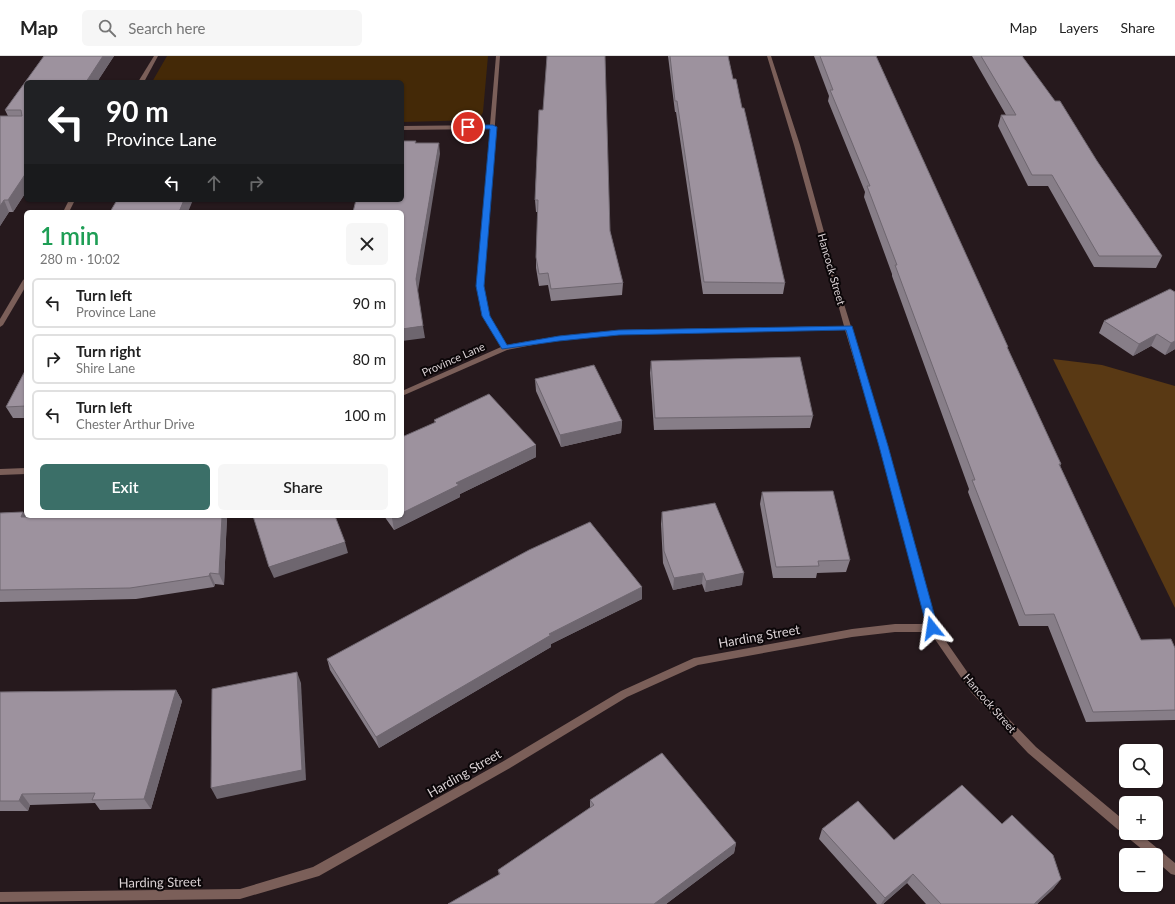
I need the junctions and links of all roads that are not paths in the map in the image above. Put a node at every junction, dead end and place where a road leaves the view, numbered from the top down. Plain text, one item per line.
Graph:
1 (156, 56) edge
2 (498, 56) edge
3 (769, 56) edge
4 (142, 80) edge
5 (493, 127) junction
6 (404, 128) edge
7 (24, 283) edge
8 (0, 325) edge
9 (849, 328) junction
10 (505, 348) junction
11 (404, 393) edge
12 (0, 472) edge
13 (24, 472) edge
14 (932, 628) junction
15 (1119, 823) edge
16 (1139, 840) edge
17 (1175, 870) edge
18 (0, 897) edge

1 - 4 street
2 - 5 street
3 - 9 street, Hancock Street
5 - 6 street
5 - 10 street
7 - 8 street
9 - 10 street, Province Lane
9 - 14 street, Hancock Street
10 - 11 street, Province Lane
12 - 13 street
14 - 15 street, Hancock Street
14 - 18 street, Harding Street
16 - 17 street

